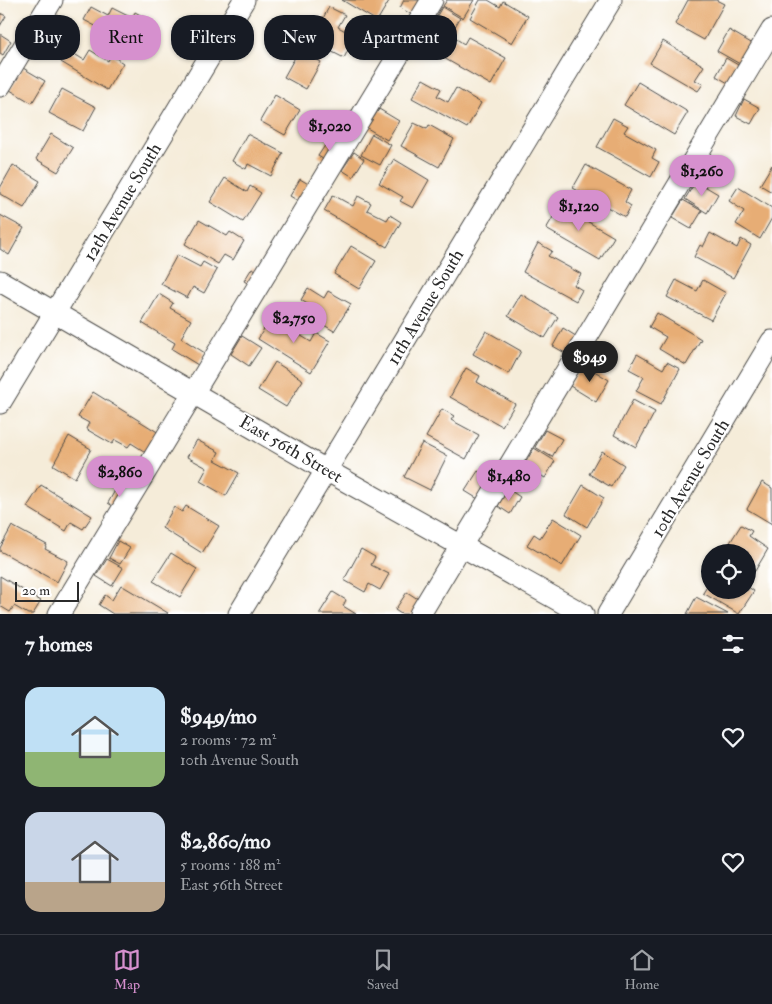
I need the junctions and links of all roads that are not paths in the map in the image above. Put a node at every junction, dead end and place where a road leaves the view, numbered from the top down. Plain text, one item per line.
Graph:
1 (52, 0) edge
2 (244, 0) edge
3 (432, 0) edge
4 (611, 0) edge
5 (772, 30) edge
6 (0, 86) edge
7 (0, 280) edge
8 (56, 312) junction
9 (772, 341) edge
10 (194, 393) junction
11 (0, 403) edge
12 (326, 470) junction
13 (462, 546) junction
14 (59, 614) edge
15 (239, 614) edge
16 (420, 614) edge
17 (583, 614) edge
18 (608, 614) edge

1 - 6 street
2 - 8 street, 12th Avenue South
3 - 10 street
4 - 12 street, 11th Avenue South
5 - 13 street
7 - 8 street, East 56th Street
8 - 10 street, East 56th Street
8 - 11 street, 12th Avenue South
9 - 18 street, 10th Avenue South
10 - 12 street, East 56th Street
10 - 14 street
12 - 13 street, East 56th Street
12 - 15 street, 11th Avenue South
13 - 16 street
13 - 17 street, East 56th Street

